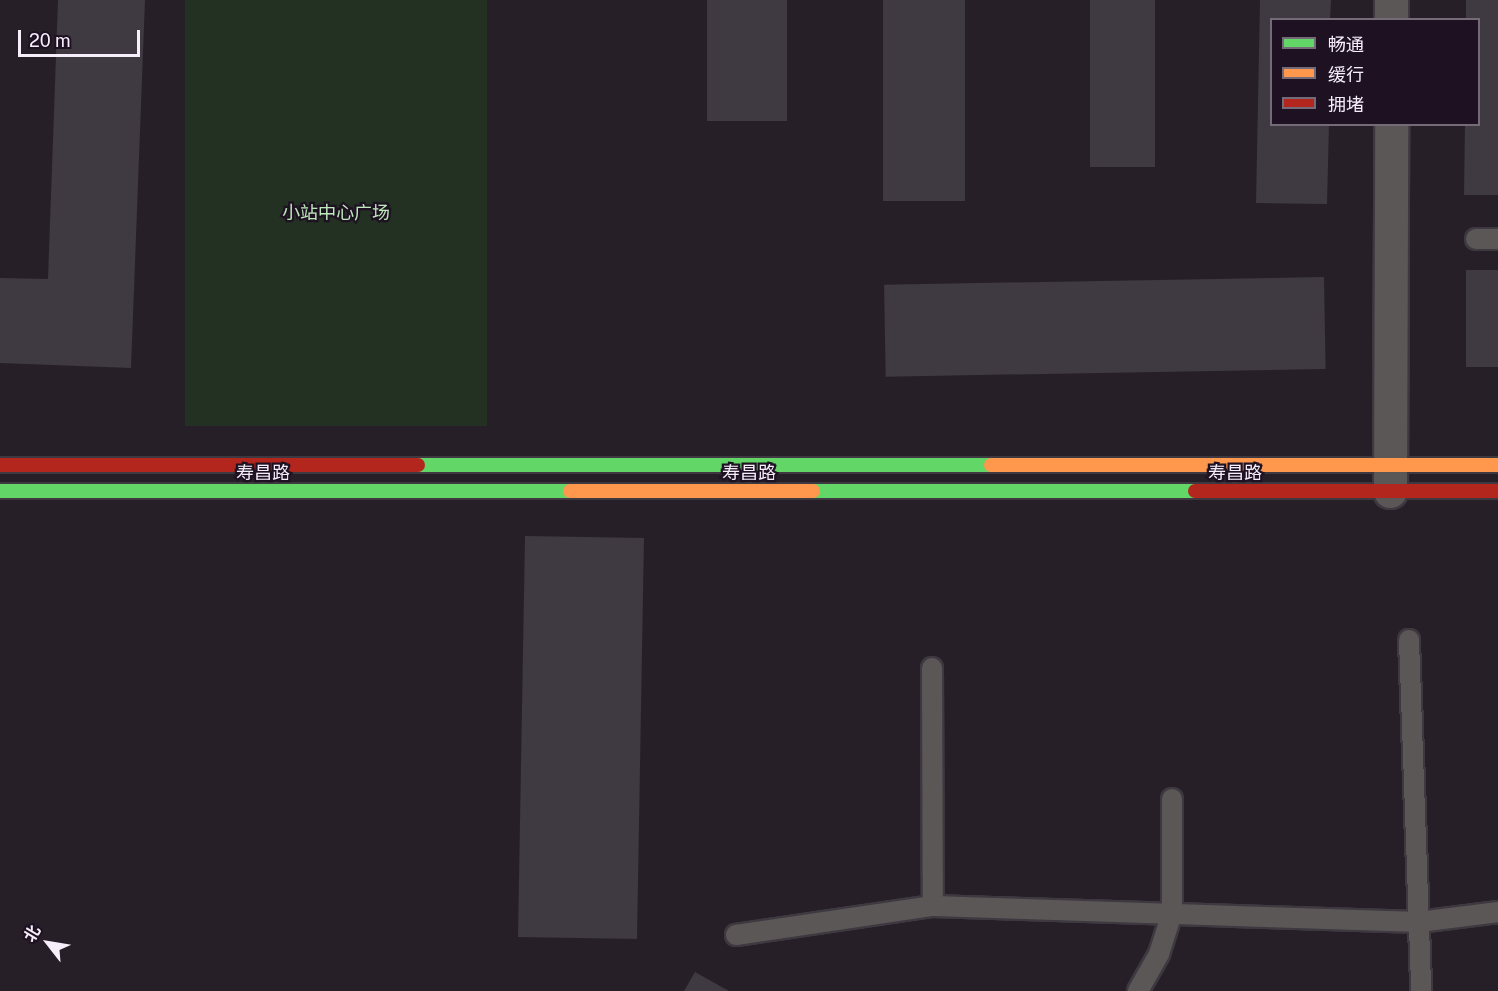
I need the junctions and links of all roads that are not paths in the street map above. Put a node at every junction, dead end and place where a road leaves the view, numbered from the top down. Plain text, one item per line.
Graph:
1 (1391, 0) edge
2 (1391, 18) edge
3 (1391, 126) edge
4 (1476, 239) dead end
5 (1498, 239) edge
6 (0, 465) edge
7 (1498, 465) edge
8 (1390, 478) junction
9 (0, 491) edge
10 (1498, 491) edge
11 (1409, 640) dead end
12 (932, 668) dead end
13 (1172, 799) dead end
14 (933, 906) junction
15 (1498, 912) edge
16 (1172, 913) junction
17 (1419, 922) junction
18 (735, 935) dead end
19 (1138, 991) edge
20 (1421, 991) edge

1 - 2 street
3 - 8 street
4 - 5 lane
6 - 8 street, 寿昌路
7 - 8 street, 寿昌路
8 - 9 street, 寿昌路
8 - 10 street, 寿昌路
11 - 17 lane
12 - 14 lane
13 - 16 lane
14 - 16 lane
14 - 18 lane
15 - 17 lane
16 - 17 lane
16 - 19 lane
17 - 20 lane

